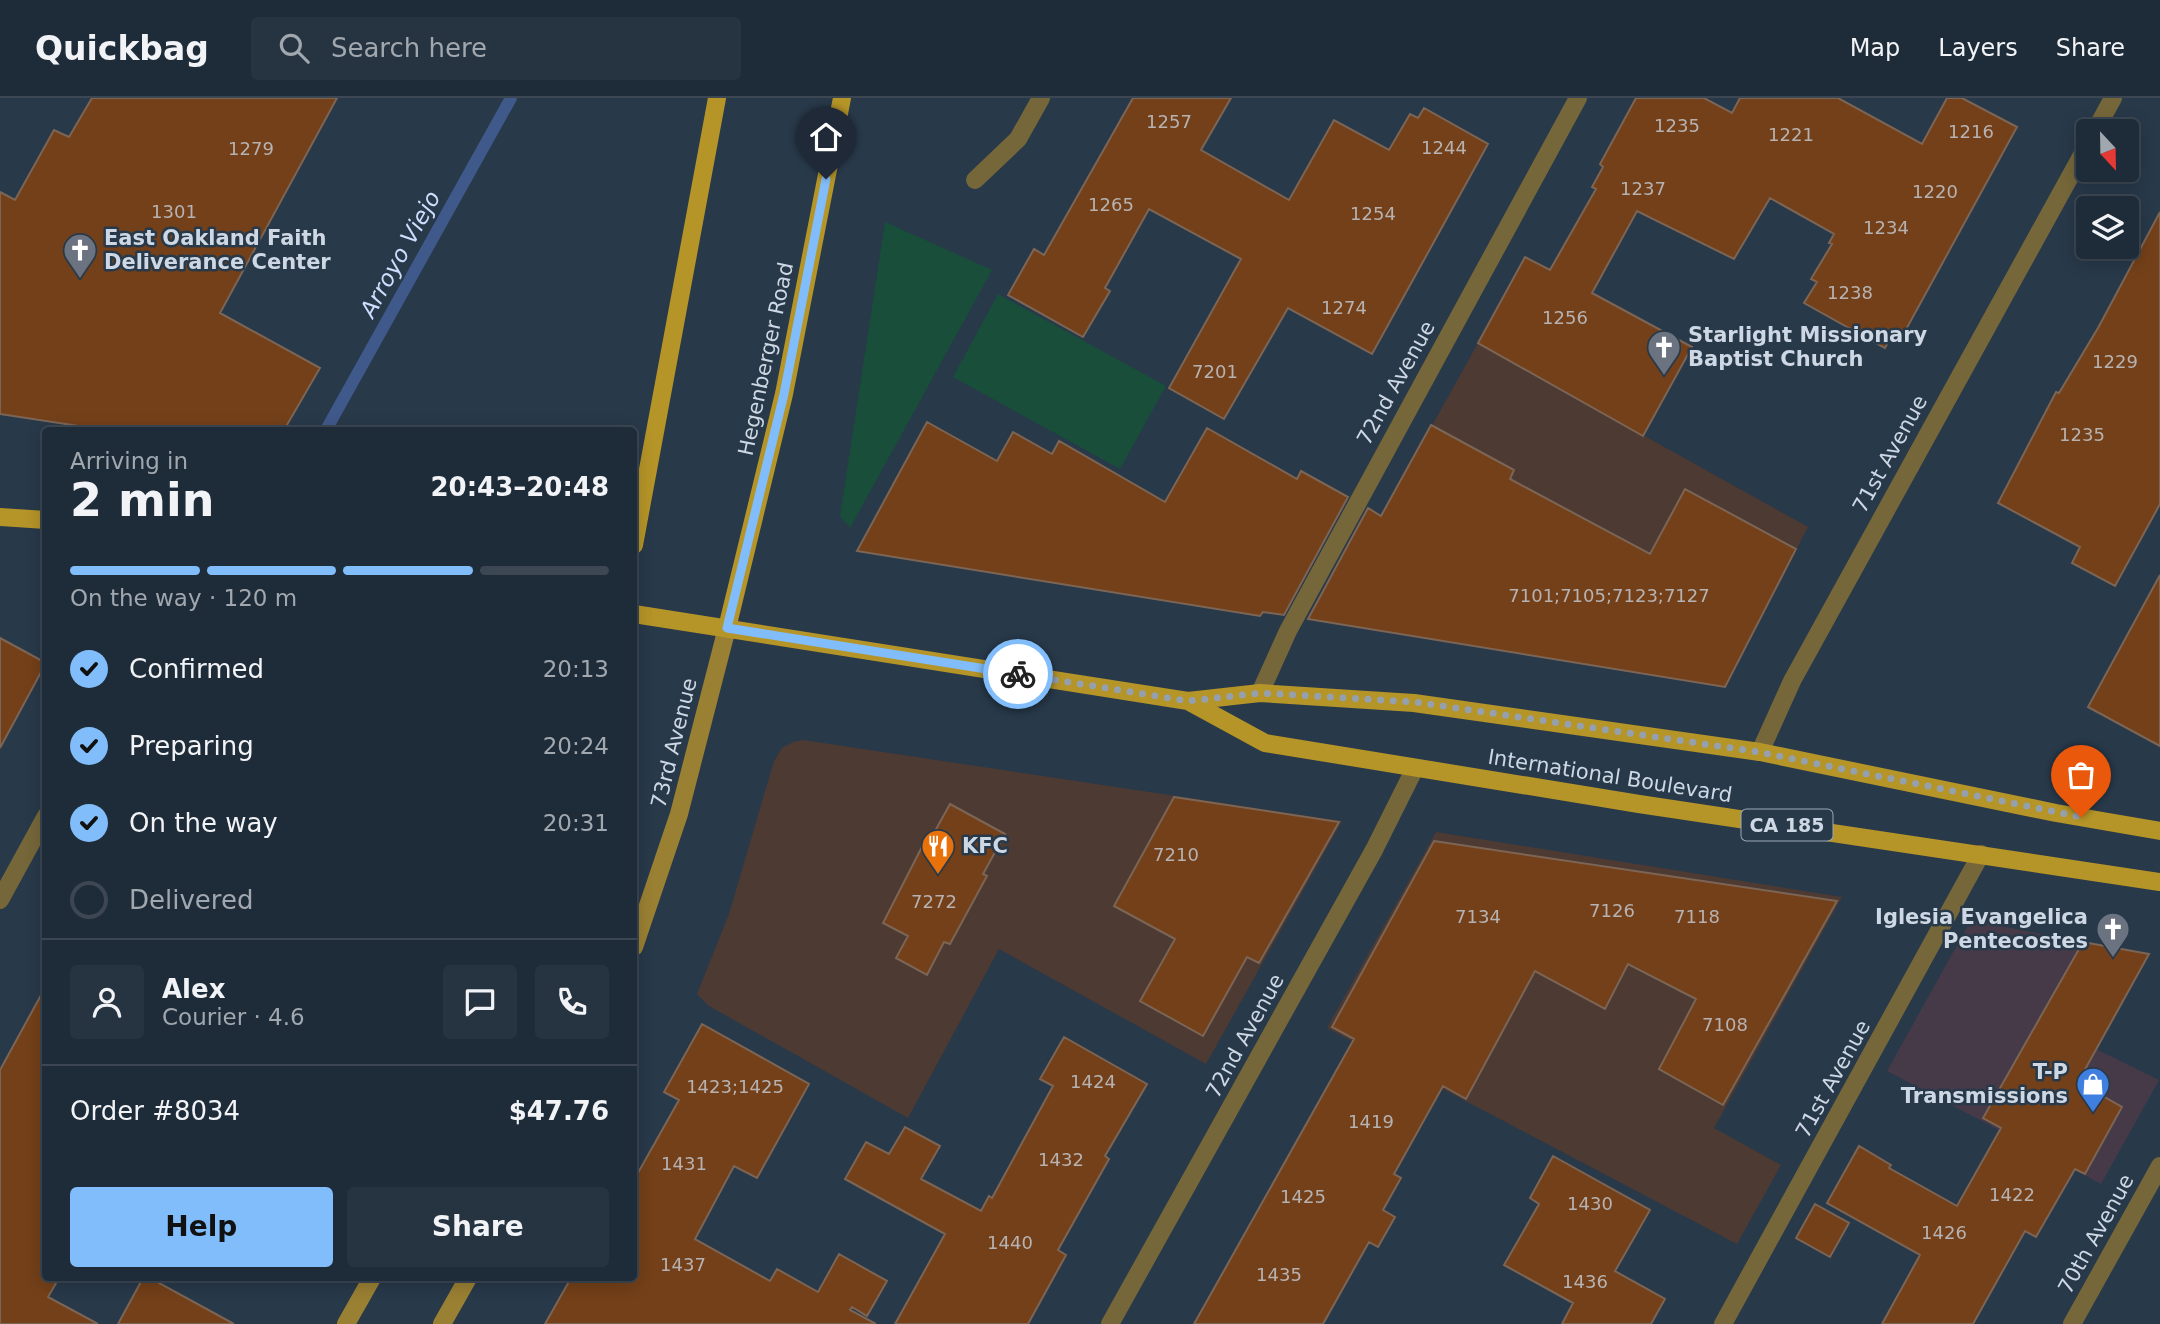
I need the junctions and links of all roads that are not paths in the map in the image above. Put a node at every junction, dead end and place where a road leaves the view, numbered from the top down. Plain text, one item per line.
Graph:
1 (717, 98) edge
2 (842, 98) edge
3 (1041, 98) edge
4 (1578, 98) edge
5 (2113, 98) edge
6 (2102, 119) edge
7 (2076, 166) edge
8 (975, 180) dead end
9 (0, 505) edge
10 (20, 516) junction
11 (0, 517) edge
12 (42, 519) edge
13 (637, 529) edge
14 (637, 614) edge
15 (727, 628) junction
16 (1261, 693) junction
17 (1188, 701) junction
18 (1759, 752) junction
19 (1415, 768) junction
20 (42, 823) edge
21 (2160, 831) edge
22 (1981, 854) junction
23 (2160, 882) edge
24 (0, 900) edge
25 (637, 938) edge
26 (2160, 1166) edge
27 (371, 1281) edge
28 (466, 1281) edge
29 (346, 1324) edge
30 (442, 1324) edge
31 (1110, 1324) edge
32 (1723, 1324) edge
33 (2072, 1324) edge

1 - 13 main road
2 - 15 main road, Hegenberger Road
3 - 8 street
4 - 16 street, 72nd Avenue
5 - 6 street
7 - 18 street, 71st Avenue
9 - 10 main road
10 - 11 main road
10 - 12 main road
14 - 15 main road, International Boulevard / CA 185
15 - 17 main road, International Boulevard / CA 185
15 - 25 main road, 73rd Avenue
16 - 17 main road, International Boulevard / CA 185
16 - 18 main road, International Boulevard / CA 185
17 - 19 main road, International Boulevard / CA 185
18 - 21 main road, International Boulevard / CA 185
19 - 22 main road, International Boulevard / CA 185
19 - 31 street, 72nd Avenue
20 - 24 street
22 - 23 main road, International Boulevard / CA 185
22 - 32 street, 71st Avenue
26 - 33 street, 70th Avenue
27 - 29 main road
28 - 30 main road

